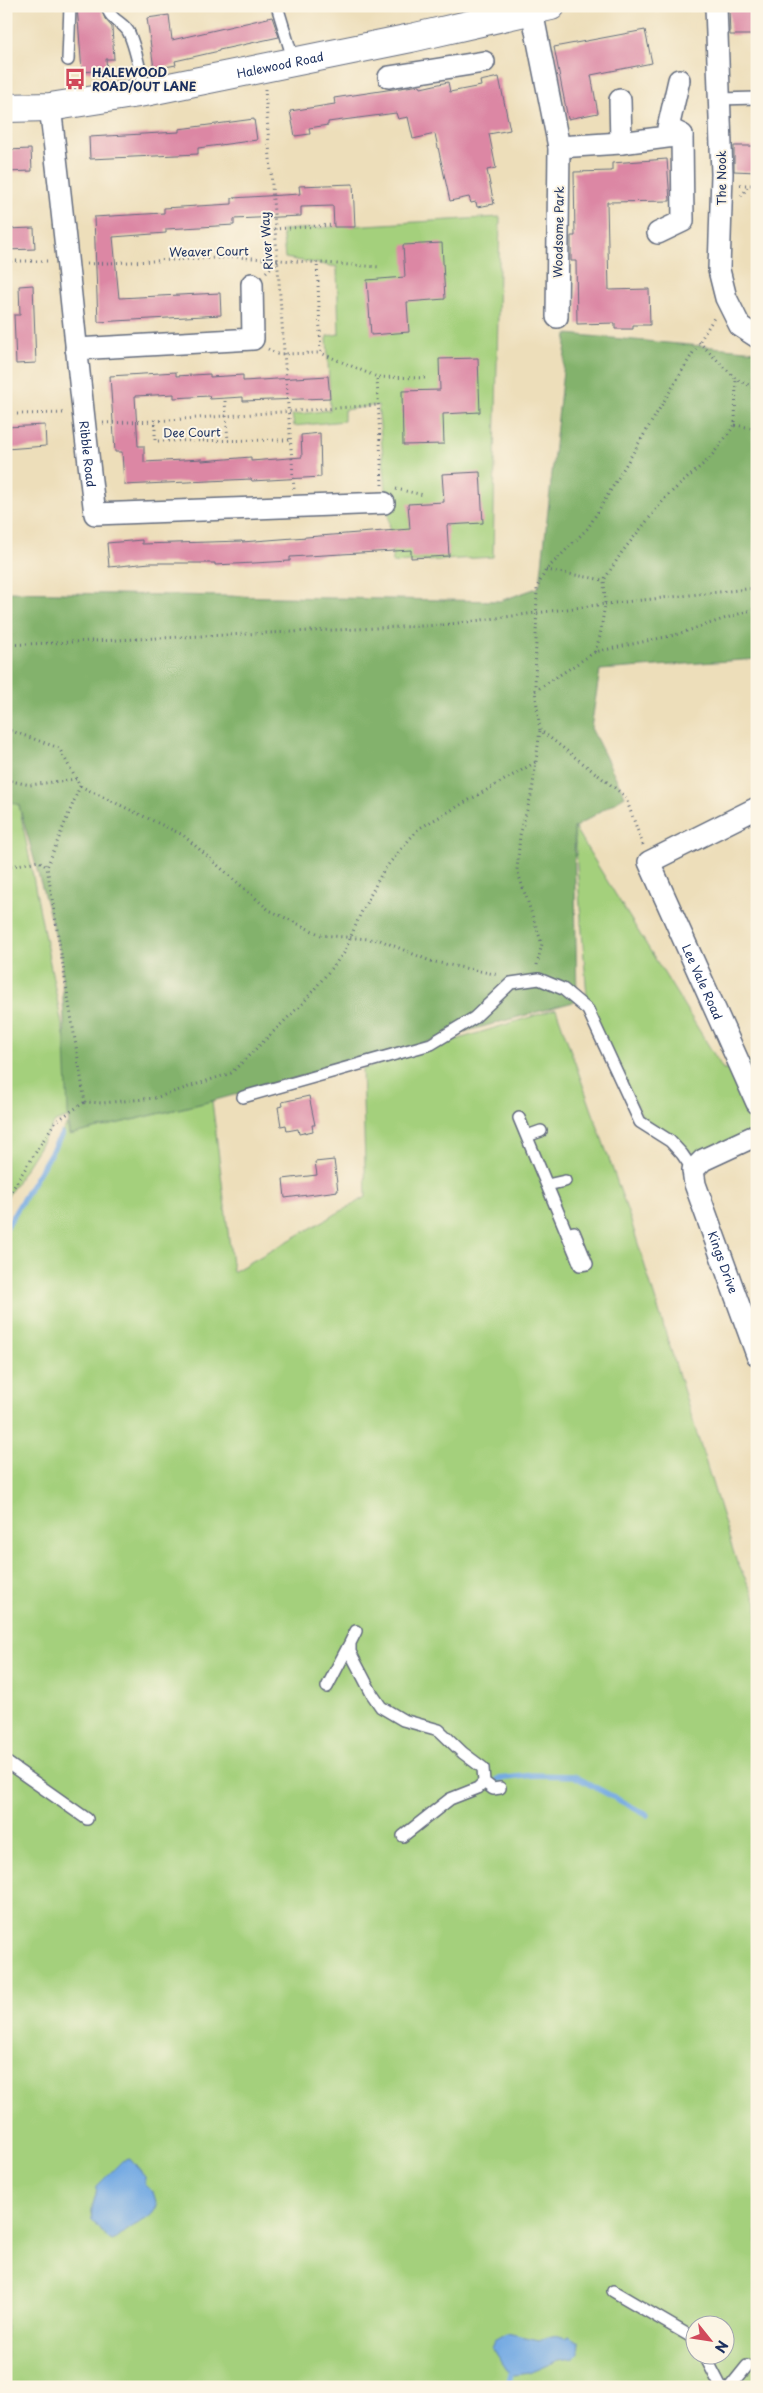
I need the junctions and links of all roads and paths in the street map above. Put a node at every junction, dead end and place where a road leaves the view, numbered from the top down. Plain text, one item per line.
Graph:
1 (70, 6) edge
2 (107, 6) edge
3 (278, 6) edge
4 (716, 6) edge
5 (538, 8) edge
6 (411, 38) junction
7 (68, 60) dead end
8 (484, 62) dead end
9 (294, 63) junction
10 (267, 68) junction
11 (419, 72) junction
12 (389, 77) dead end
13 (679, 80) dead end
14 (145, 92) junction
15 (757, 98) edge
16 (719, 99) junction
17 (620, 100) dead end
18 (50, 107) junction
19 (6, 108) edge
20 (682, 135) junction
21 (621, 144) junction
22 (560, 147) junction
23 (334, 225) dead end
24 (274, 228) junction
25 (658, 233) dead end
26 (276, 259) junction
27 (317, 261) junction
28 (6, 262) edge
29 (68, 263) junction
30 (380, 267) dead end
31 (252, 284) dead end
32 (726, 298) junction
33 (557, 317) dead end
34 (757, 336) edge
35 (253, 340) junction
36 (699, 342) junction
37 (76, 348) junction
38 (321, 353) junction
39 (284, 354) junction
40 (376, 377) junction
41 (428, 378) dead end
42 (736, 379) junction
43 (757, 389) edge
44 (225, 401) dead end
45 (378, 405) junction
46 (288, 412) junction
47 (16, 414) dead end
48 (226, 416) junction
49 (84, 418) junction
50 (155, 421) junction
51 (735, 425) junction
52 (757, 429) edge
53 (290, 440) junction
54 (228, 441) junction
55 (383, 493) junction
56 (424, 495) dead end
57 (296, 506) junction
58 (546, 570) junction
59 (604, 580) junction
60 (757, 588) edge
61 (605, 604) junction
62 (757, 608) edge
63 (6, 645) edge
64 (595, 652) junction
65 (535, 691) junction
66 (6, 729) edge
67 (540, 730) junction
68 (536, 762) junction
69 (76, 779) junction
70 (6, 780) edge
71 (80, 786) junction
72 (757, 808) edge
73 (649, 862) junction
74 (6, 867) edge
75 (47, 867) junction
76 (351, 937) junction
77 (533, 979) junction
78 (754, 1089) edge
79 (243, 1097) dead end
80 (84, 1102) junction
81 (519, 1118) dead end
82 (541, 1131) dead end
83 (757, 1135) edge
84 (526, 1136) junction
85 (694, 1170) junction
86 (566, 1181) dead end
87 (547, 1185) junction
88 (6, 1199) edge
89 (589, 1238) dead end
90 (749, 1310) edge
91 (757, 1355) edge
92 (356, 1630) dead end
93 (350, 1643) junction
94 (327, 1687) dead end
95 (6, 1762) edge
96 (484, 1782) junction
97 (500, 1788) dead end
98 (87, 1819) dead end
99 (403, 1836) dead end
100 (613, 2291) dead end
101 (686, 2334) edge
102 (709, 2366) edge
103 (747, 2366) dead end
104 (721, 2387) edge
105 (730, 2387) edge

1 - 7 lane
2 - 14 lane
3 - 9 lane
4 - 16 street, The Nook
5 - 6 street, Halewood Road
5 - 22 street, Woodsome Park
6 - 9 street, Halewood Road
6 - 11 street
8 - 11 street
9 - 10 street, Halewood Road
10 - 14 street, Halewood Road
10 - 24 path, River Way
11 - 12 street
13 - 20 street
14 - 18 street, Halewood Road
15 - 16 lane
16 - 32 street, The Nook
17 - 21 street
18 - 19 street, Halewood Road
18 - 29 street, Ribble Road
20 - 21 street
20 - 25 street
21 - 22 street
22 - 33 street, Woodsome Park
23 - 24 path
24 - 26 path, River Way
26 - 27 path, Weaver Court
26 - 29 path, Weaver Court
26 - 39 path, River Way
27 - 30 path, Weaver Court
27 - 38 path
28 - 29 path, Weaver Court
29 - 37 street, Ribble Road
31 - 35 street
32 - 34 street, The Nook
32 - 36 path
35 - 37 street
35 - 39 path
36 - 42 path
36 - 58 path
37 - 49 street, Ribble Road
38 - 39 path
38 - 40 path
39 - 46 path, River Way
40 - 41 path
40 - 45 path
42 - 43 path
42 - 51 path
44 - 48 path
45 - 46 path
45 - 55 path
46 - 48 path
46 - 53 path, River Way
47 - 49 path, Dee Court
48 - 50 path
48 - 54 path
49 - 50 path, Dee Court
49 - 57 street, Ribble Road
50 - 54 path, Dee Court
51 - 52 path
51 - 59 path
53 - 54 path, Dee Court
53 - 57 path, River Way
55 - 56 path
55 - 57 street, Ribble Road
58 - 59 path
58 - 65 path
59 - 61 path
60 - 61 path
61 - 63 path, bridge
61 - 64 path
62 - 64 path
64 - 65 path
65 - 67 path
66 - 69 path
67 - 68 path
67 - 73 path
68 - 76 path
68 - 77 path
69 - 70 path
69 - 71 path
71 - 75 path
71 - 76 path
72 - 73 street
73 - 78 street, Lee Vale Road
74 - 75 path
75 - 80 path
76 - 77 path
76 - 80 path
77 - 79 lane
77 - 85 lane
80 - 88 path
81 - 84 lane
82 - 84 lane
83 - 85 street
84 - 87 lane
85 - 90 street, Kings Drive
86 - 87 lane
87 - 89 lane
90 - 91 street, Kings Drive
92 - 93 lane
93 - 94 lane
93 - 96 lane
95 - 98 lane
96 - 97 lane
96 - 99 lane
100 - 101 lane
102 - 104 lane
103 - 105 lane

